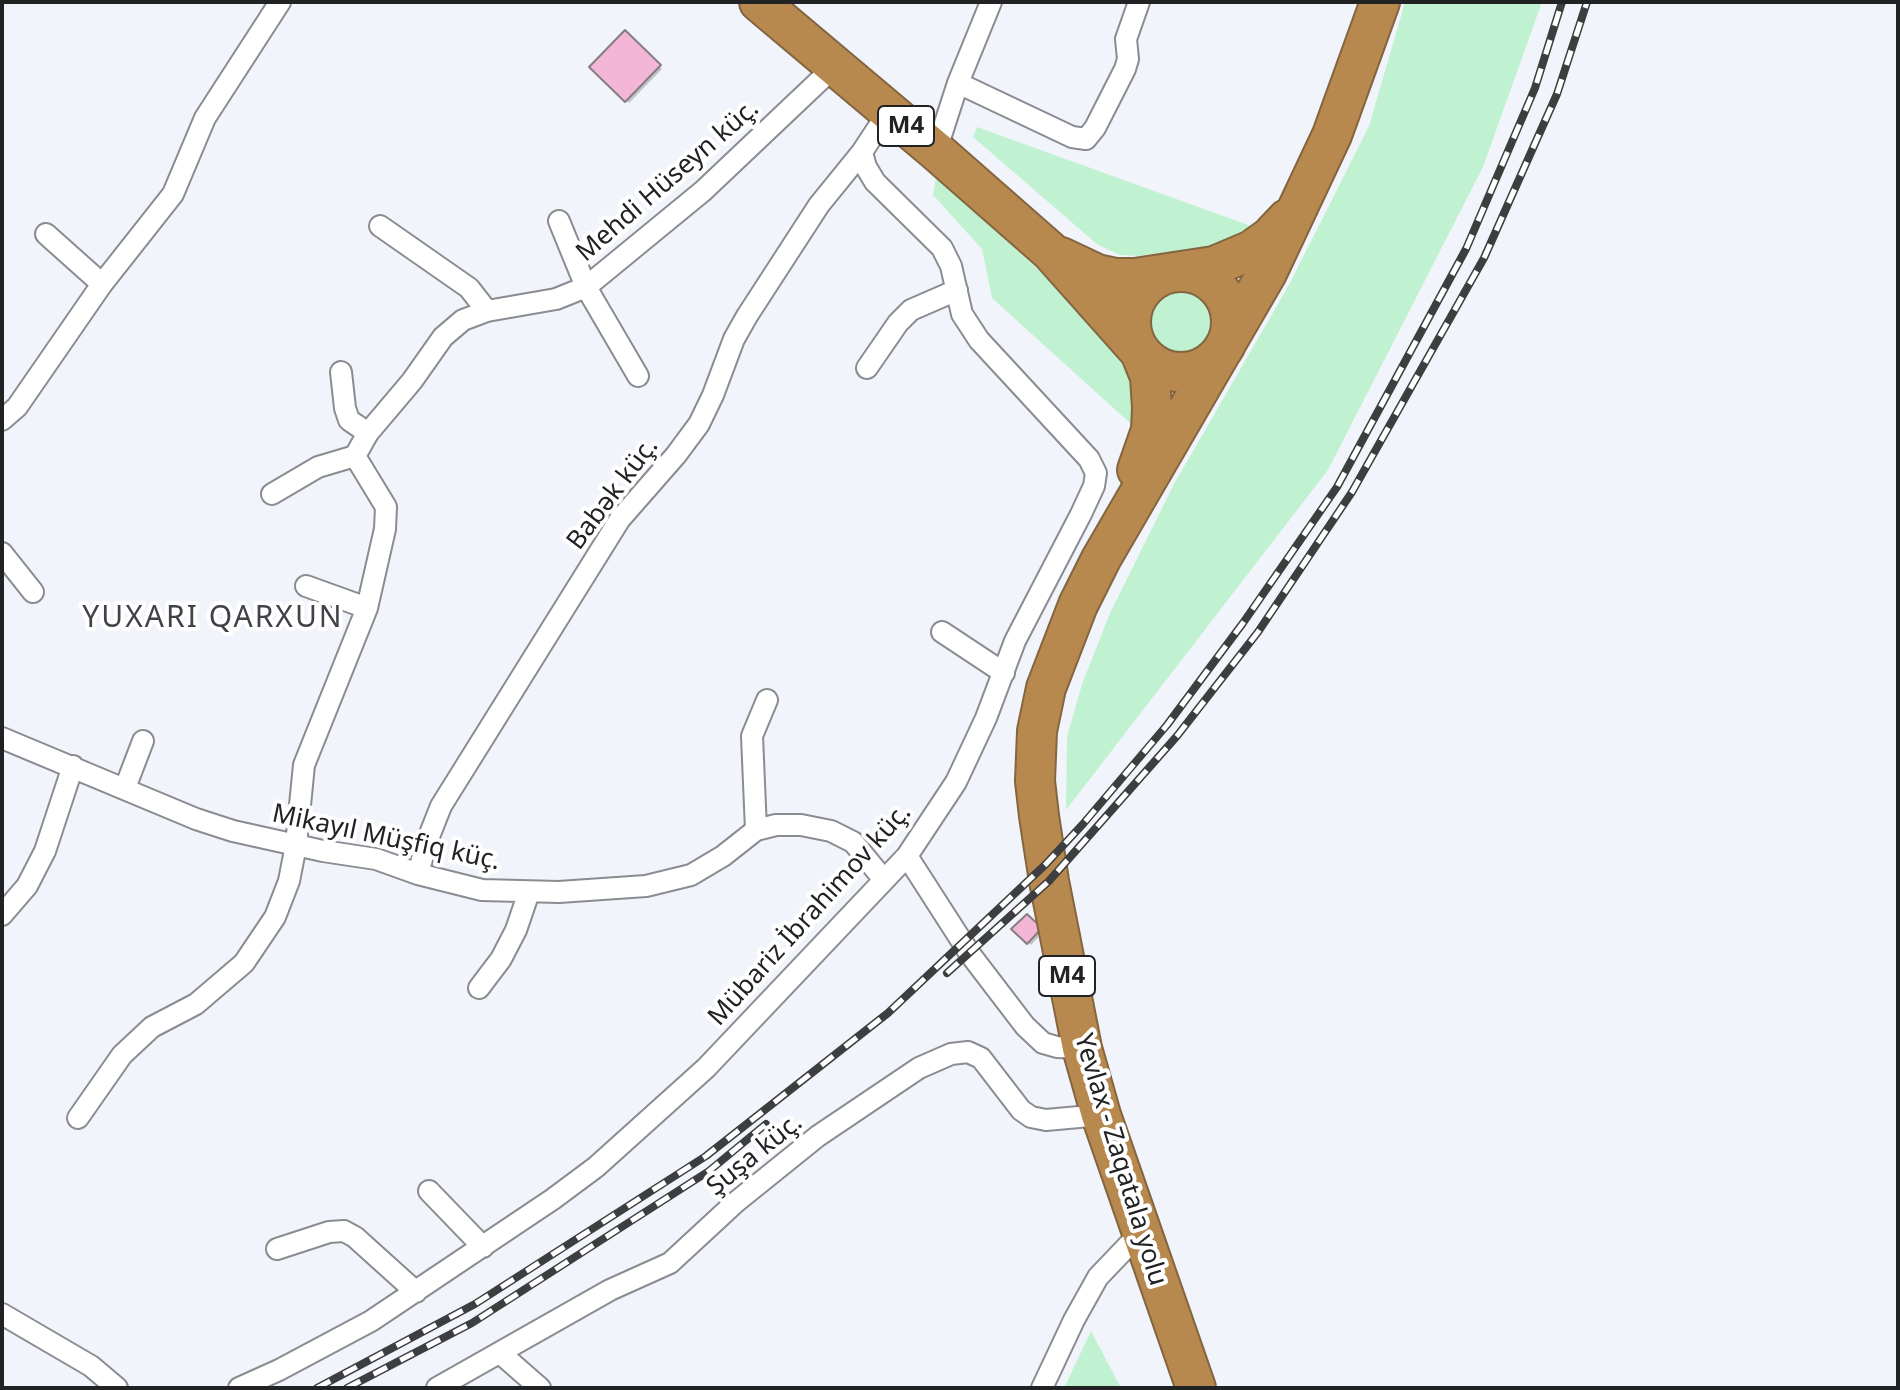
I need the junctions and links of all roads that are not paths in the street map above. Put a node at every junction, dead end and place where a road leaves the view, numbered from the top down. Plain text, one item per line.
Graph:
1 (280, 2) edge
2 (759, 2) edge
3 (991, 2) edge
4 (1139, 2) edge
5 (1380, 2) edge
6 (834, 67) junction
7 (958, 83) junction
8 (889, 111) junction
9 (936, 151) junction
10 (862, 152) junction
11 (1300, 206) junction
12 (559, 221) dead end
13 (380, 226) dead end
14 (46, 234) dead end
15 (1051, 252) junction
16 (1172, 273) junction
17 (102, 284) junction
18 (586, 287) junction
19 (957, 290) junction
20 (487, 311) junction
21 (1226, 345) junction
22 (1140, 352) junction
23 (867, 368) dead end
24 (341, 372) dead end
25 (638, 376) dead end
26 (2, 420) edge
27 (368, 433) junction
28 (355, 456) junction
29 (272, 494) dead end
30 (2, 553) edge
31 (1101, 559) junction
32 (306, 586) dead end
33 (33, 592) dead end
34 (367, 608) junction
35 (942, 632) dead end
36 (1004, 673) junction
37 (767, 700) dead end
38 (2, 738) edge
39 (143, 741) dead end
40 (73, 766) junction
41 (125, 788) junction
42 (756, 830) junction
43 (296, 845) junction
44 (907, 856) junction
45 (418, 874) junction
46 (884, 880) junction
47 (529, 892) junction
48 (2, 915) edge
49 (479, 988) dead end
50 (1082, 1048) junction
51 (1101, 1115) junction
52 (78, 1118) dead end
53 (429, 1191) dead end
54 (1141, 1232) junction
55 (483, 1247) junction
56 (277, 1249) dead end
57 (416, 1292) junction
58 (2, 1314) edge
59 (500, 1353) junction
60 (117, 1388) edge
61 (239, 1388) edge
62 (437, 1388) edge
63 (540, 1388) edge
64 (1042, 1388) edge
65 (1196, 1388) edge

1 - 17 street
2 - 6 highway, M4
3 - 7 street
4 - 7 street
5 - 11 highway
6 - 8 highway, M4
6 - 18 street, Mehdi Hüseyn küç.
7 - 9 street
8 - 9 highway, M4
8 - 10 street
9 - 15 highway, M4
10 - 19 street, Mübariz İbrahimov küç.
10 - 45 street, Babək küç.
11 - 16 highway
11 - 21 highway
12 - 18 street
13 - 20 street
14 - 17 street
15 - 16 highway
15 - 22 highway
16 - 21 highway
16 - 22 highway
17 - 26 street
18 - 20 street, Mehdi Hüseyn küç.
18 - 25 street
19 - 23 street
19 - 36 street, Mübariz İbrahimov küç.
20 - 27 street, Mehdi Hüseyn küç.
21 - 22 highway
21 - 31 highway
22 - 31 highway
24 - 27 street
27 - 28 street, Mehdi Hüseyn küç.
28 - 29 street
28 - 34 street
30 - 33 street
31 - 50 highway, Yevlax - Zaqatala yolu / M4
32 - 34 street
34 - 43 street
35 - 36 street
36 - 44 street, Mübariz İbrahimov küç.
37 - 42 street
38 - 40 street, Mikayıl Müşfiq küç.
39 - 41 street
40 - 41 street, Mikayıl Müşfiq küç.
40 - 48 street
41 - 43 street, Mikayıl Müşfiq küç.
42 - 46 street
42 - 47 street, Mikayıl Müşfiq küç.
43 - 45 street, Mikayıl Müşfiq küç.
43 - 52 street
44 - 46 street, Mübariz İbrahimov küç.
44 - 50 street
45 - 47 street, Mikayıl Müşfiq küç.
46 - 55 street, Mübariz İbrahimov küç.
47 - 49 street
50 - 51 highway, Yevlax - Zaqatala yolu / M4
51 - 54 highway, Yevlax - Zaqatala yolu / M4
51 - 59 street, Şuşa küç.
53 - 55 street
54 - 64 street
54 - 65 highway, Yevlax - Zaqatala yolu / M4
55 - 57 street, Mübariz İbrahimov küç.
56 - 57 street
57 - 61 street, Mübariz İbrahimov küç.
58 - 60 street
59 - 62 street, Şuşa küç.
59 - 63 street

